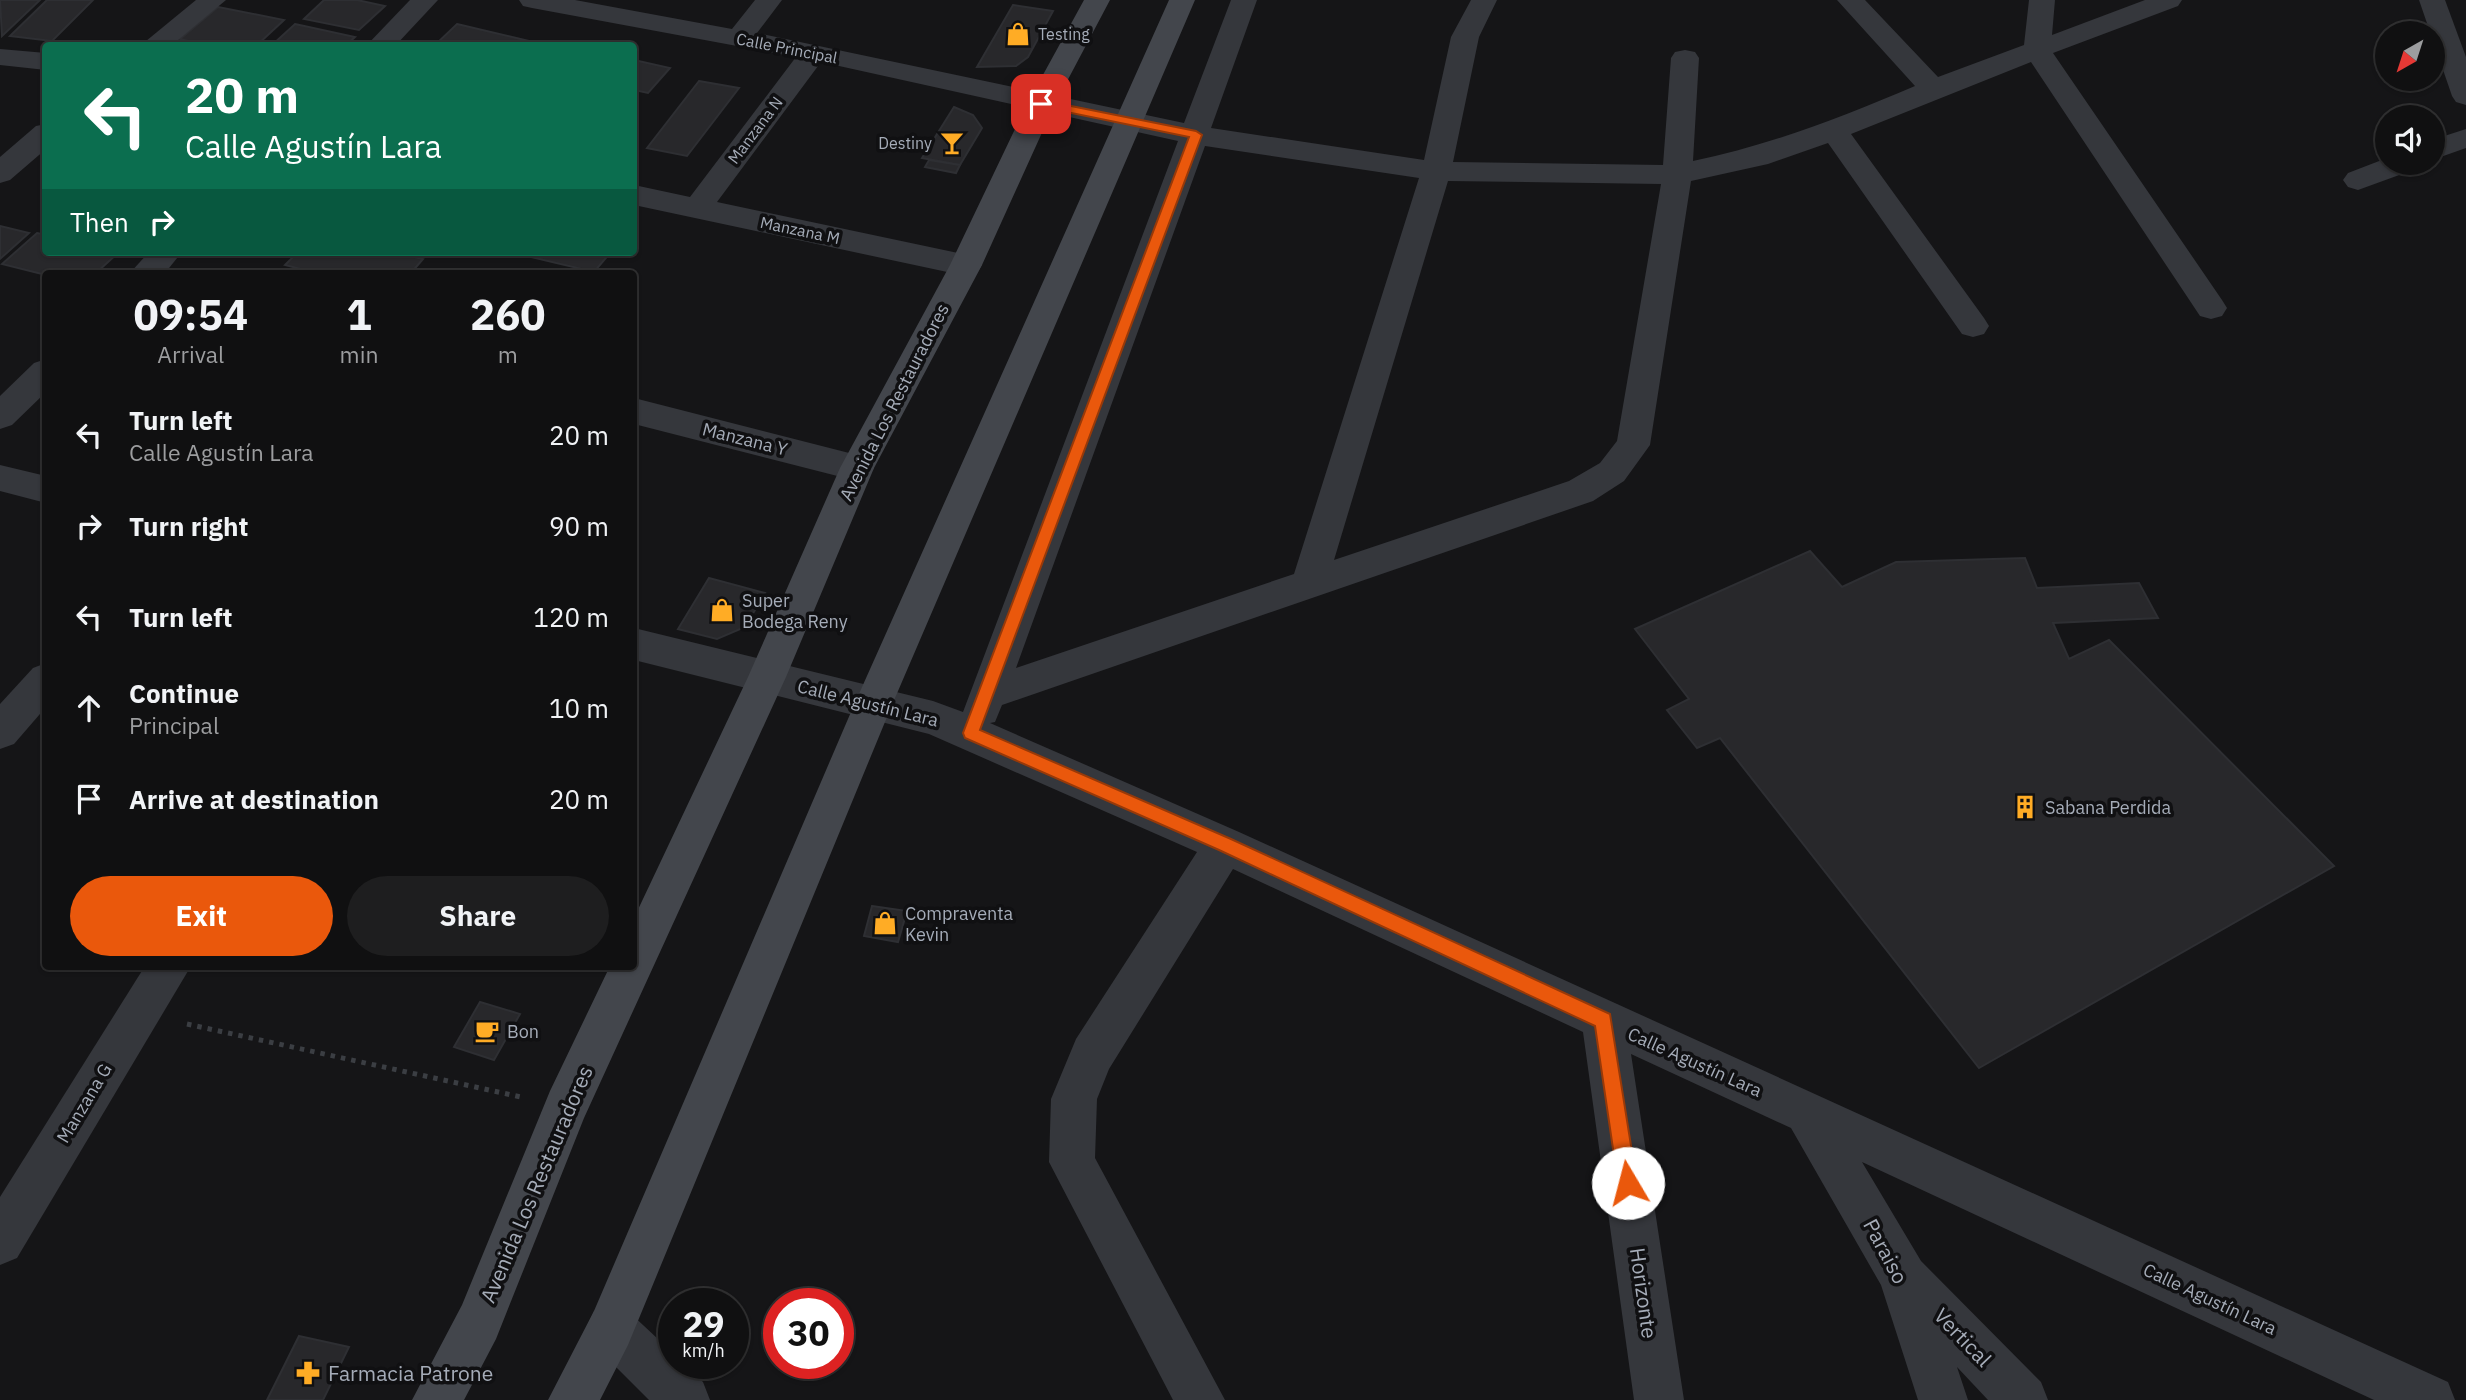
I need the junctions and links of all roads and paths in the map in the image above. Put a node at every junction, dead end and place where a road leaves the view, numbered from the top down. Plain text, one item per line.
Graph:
1 (213, 0) edge
2 (425, 0) edge
3 (532, 0) edge
4 (769, 0) edge
5 (1097, 0) edge
6 (1182, 0) edge
7 (1244, 0) edge
8 (1484, 0) edge
9 (1850, 0) edge
10 (2042, 0) edge
11 (2169, 0) edge
12 (2432, 0) edge
13 (739, 38) junction
14 (158, 42) edge
15 (383, 42) edge
16 (2037, 50) junction
17 (814, 52) junction
18 (0, 57) edge
19 (1685, 58) dead end
20 (42, 62) edge
21 (1933, 89) junction
22 (2466, 96) edge
23 (1041, 104) junction
24 (1128, 121) junction
25 (1834, 131) junction
26 (1196, 135) junction
27 (42, 136) edge
28 (2466, 138) edge
29 (2445, 146) edge
30 (1436, 171) junction
31 (0, 173) edge
32 (1678, 174) junction
33 (2375, 174) edge
34 (2358, 180) dead end
35 (637, 196) edge
36 (696, 208) junction
37 (163, 256) edge
38 (966, 265) junction
39 (149, 270) edge
40 (2211, 308) dead end
41 (1973, 326) dead end
42 (42, 375) edge
43 (637, 412) edge
44 (0, 416) edge
45 (857, 468) junction
46 (0, 478) edge
47 (42, 490) edge
48 (1309, 584) junction
49 (637, 645) edge
50 (767, 677) junction
51 (42, 684) edge
52 (987, 694) junction
53 (873, 705) junction
54 (0, 732) edge
55 (971, 733) junction
56 (1225, 845) junction
57 (637, 955) edge
58 (166, 970) edge
59 (630, 970) edge
60 (139, 1013) junction
61 (1604, 1021) junction
62 (566, 1107) junction
63 (1807, 1113) junction
64 (0, 1241) edge
65 (1902, 1274) junction
66 (611, 1328) junction
67 (437, 1400) edge
68 (573, 1400) edge
69 (685, 1400) edge
70 (1200, 1400) edge
71 (1659, 1400) edge
72 (1943, 1400) edge
73 (2023, 1400) edge
74 (2430, 1400) edge

1 - 14 street
2 - 15 street
3 - 13 street, Calle Principal
4 - 13 street
5 - 23 street, Avenida Los Restauradores
6 - 24 street
7 - 26 street
8 - 30 street
9 - 21 street
10 - 16 street
11 - 16 street, Calle Principal
12 - 22 street
13 - 17 street, Calle Principal
16 - 21 street, Calle Principal
16 - 40 street
17 - 23 street, Calle Principal
17 - 36 street, Manzana N
18 - 20 street
19 - 32 street
21 - 25 street, Calle Principal
23 - 24 street, Calle Principal
23 - 38 street, Avenida Los Restauradores
24 - 26 street, Calle Principal
24 - 53 street
25 - 32 street, Calle Principal
25 - 41 street
26 - 30 street, Calle Principal
26 - 52 street
27 - 31 street
28 - 29 street
30 - 32 street, Calle Principal
30 - 48 street
32 - 48 street
33 - 34 street
35 - 36 street, Manzana M
36 - 38 street, Manzana M
37 - 39 street
38 - 45 street, Avenida Los Restauradores
42 - 44 street
43 - 45 street, Manzana Y
45 - 50 street, Avenida Los Restauradores
46 - 47 street
48 - 52 street
49 - 50 street, Calle Agustín Lara
50 - 53 street, Calle Agustín Lara
50 - 57 street, Avenida Los Restauradores
51 - 54 street
52 - 55 street
53 - 55 street, Calle Agustín Lara
53 - 66 street
55 - 56 street, Calle Agustín Lara
56 - 61 street, Calle Agustín Lara
56 - 70 street
58 - 60 street, Manzana G
59 - 62 street, Avenida Los Restauradores
60 - 62 path
60 - 64 street, Manzana G
61 - 63 street, Calle Agustín Lara
61 - 71 street, Horizonte
62 - 67 street, Avenida Los Restauradores
63 - 65 street, Paraiso
63 - 74 street, Calle Agustín Lara
65 - 72 street, Paraiso
65 - 73 street, Vertical
66 - 68 street
66 - 69 street

